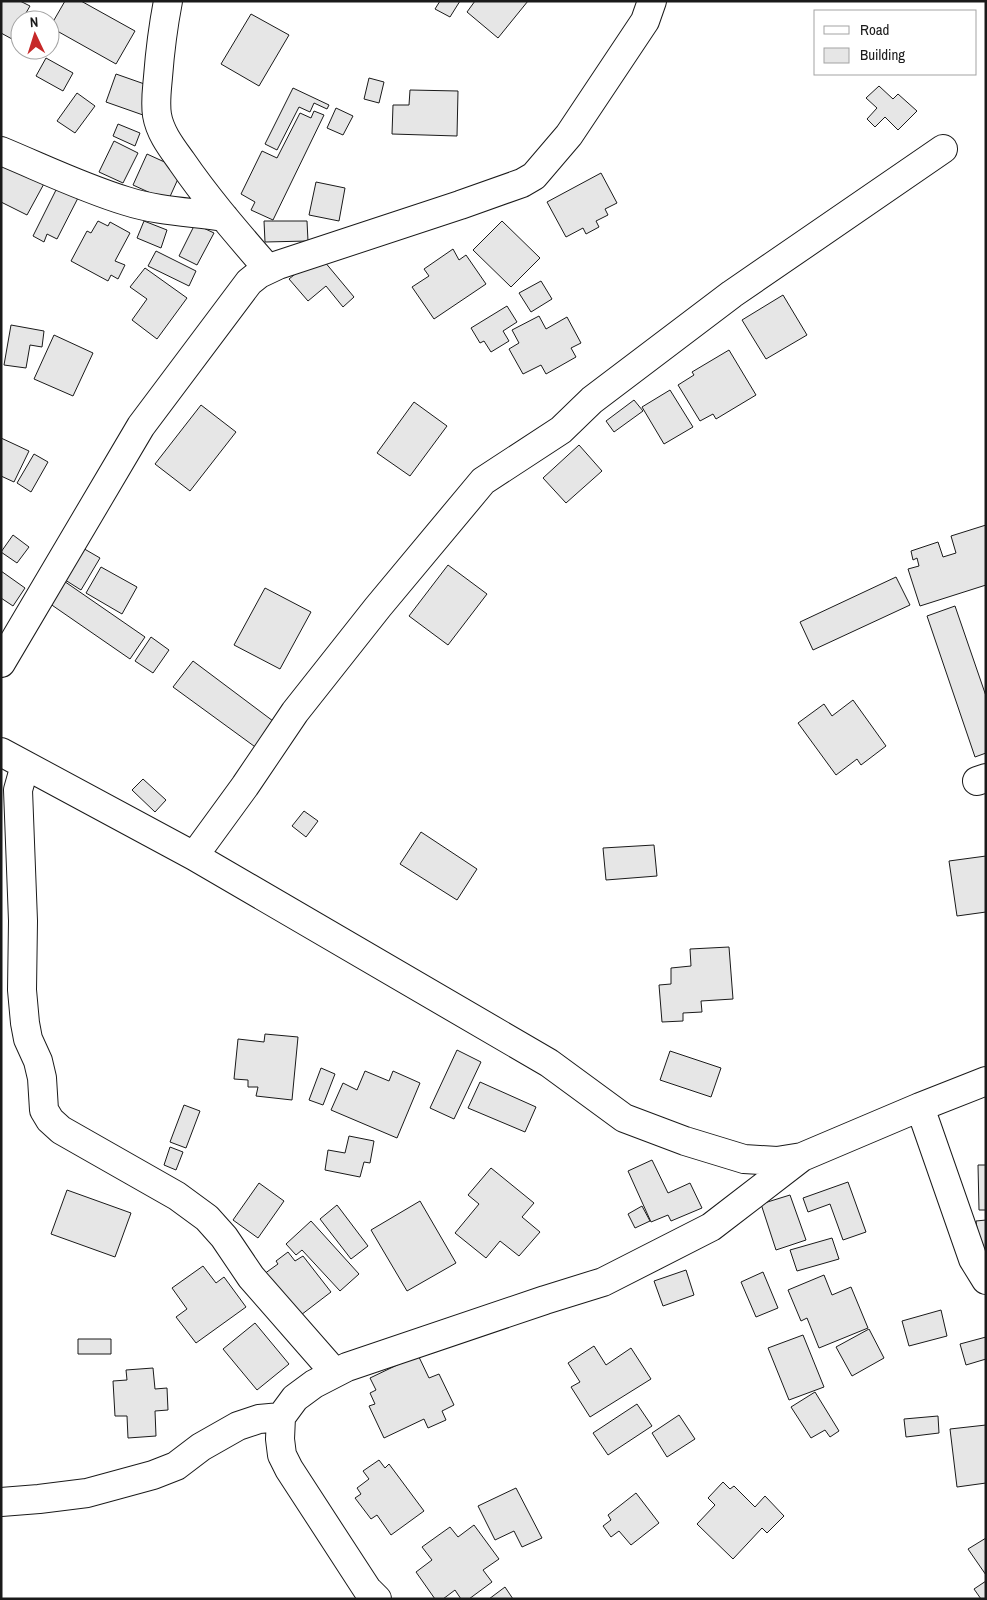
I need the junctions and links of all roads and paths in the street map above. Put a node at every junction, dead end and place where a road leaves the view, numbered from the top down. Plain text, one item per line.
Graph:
1 (168, 1) edge
2 (652, 1) edge
3 (943, 149) dead end
4 (1, 151) edge
5 (224, 217) junction
6 (268, 269) junction
7 (1, 663) edge
8 (1, 752) edge
9 (25, 765) junction
10 (194, 856) junction
11 (986, 1081) edge
12 (920, 1106) junction
13 (802, 1157) junction
14 (986, 1280) edge
15 (335, 1373) junction
16 (281, 1417) junction
17 (1, 1502) edge
18 (377, 1599) edge

1 - 5 street
2 - 6 street
3 - 10 street
4 - 5 street
5 - 6 street
6 - 7 street
8 - 9 street
9 - 10 street
9 - 15 street
10 - 13 street
11 - 12 street
12 - 13 street
12 - 14 street
13 - 15 street
15 - 16 street
16 - 17 street
16 - 18 street

